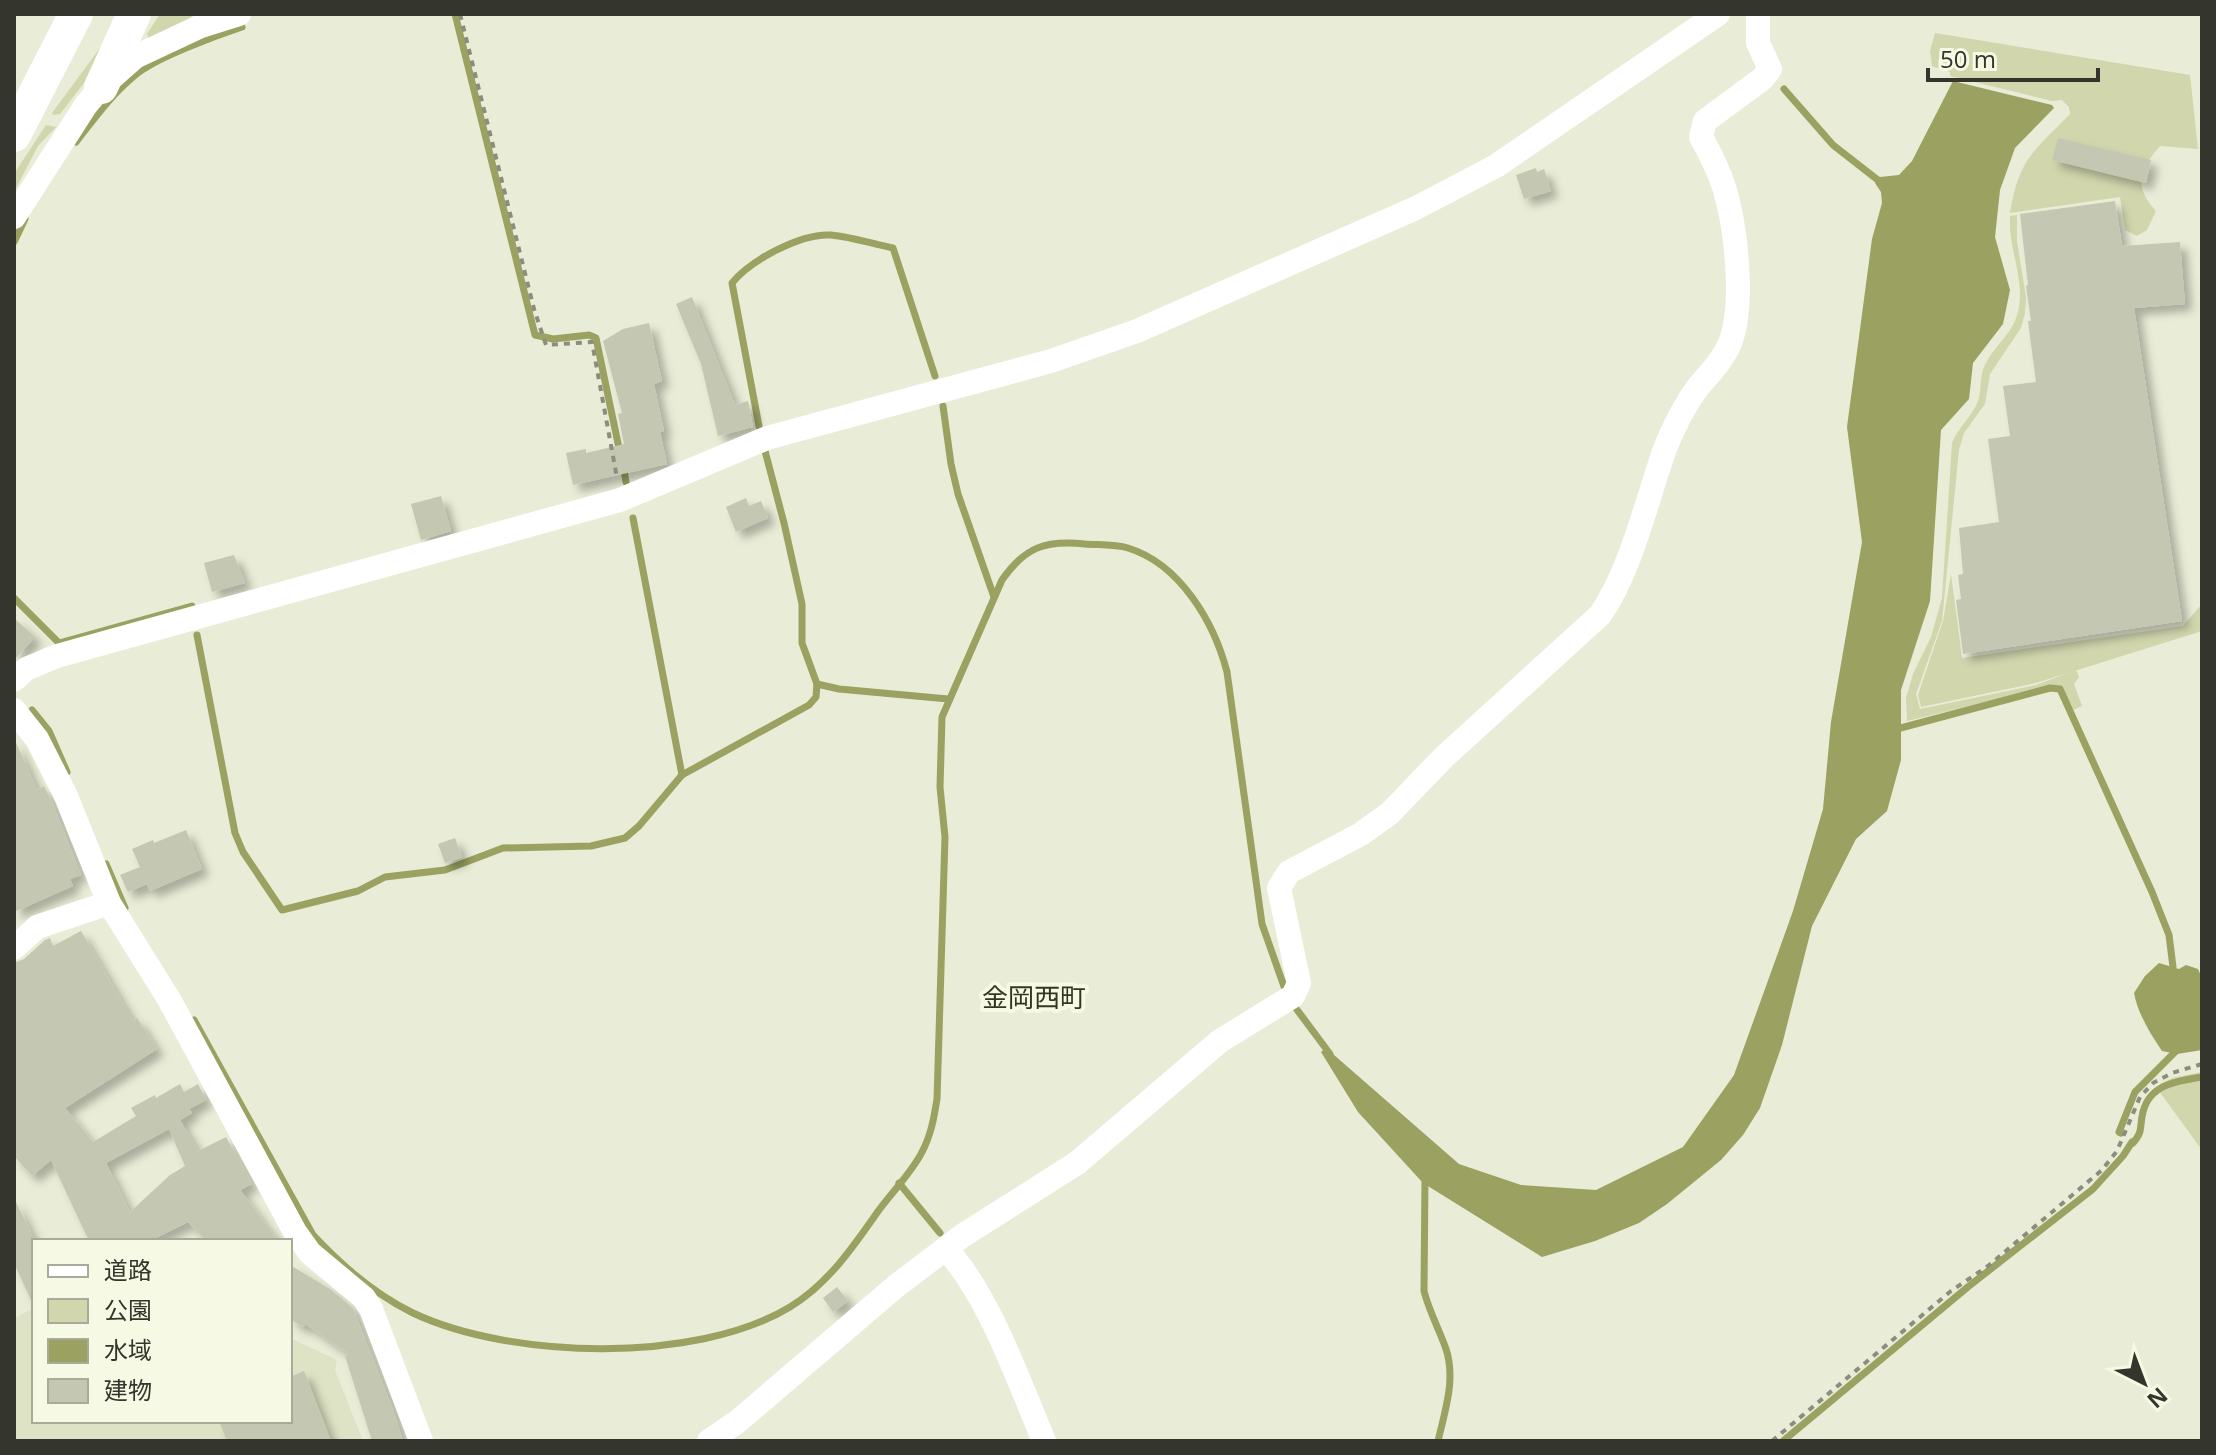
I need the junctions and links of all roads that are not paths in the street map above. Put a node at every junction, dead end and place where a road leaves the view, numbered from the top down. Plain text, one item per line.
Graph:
1 (76, 14) edge
2 (134, 14) edge
3 (239, 14) edge
4 (1718, 14) edge
5 (1758, 14) edge
6 (204, 20) edge
7 (101, 87) junction
8 (14, 135) edge
9 (14, 217) edge
10 (14, 680) edge
11 (14, 710) edge
12 (109, 903) junction
13 (14, 948) edge
14 (946, 1249) junction
15 (421, 1441) edge
16 (709, 1441) edge
17 (1044, 1441) edge

1 - 8 main road
2 - 7 main road
3 - 6 street
4 - 10 street
5 - 14 street
6 - 7 street
7 - 9 street
11 - 12 street
12 - 13 street
12 - 15 street
14 - 16 street
14 - 17 street

